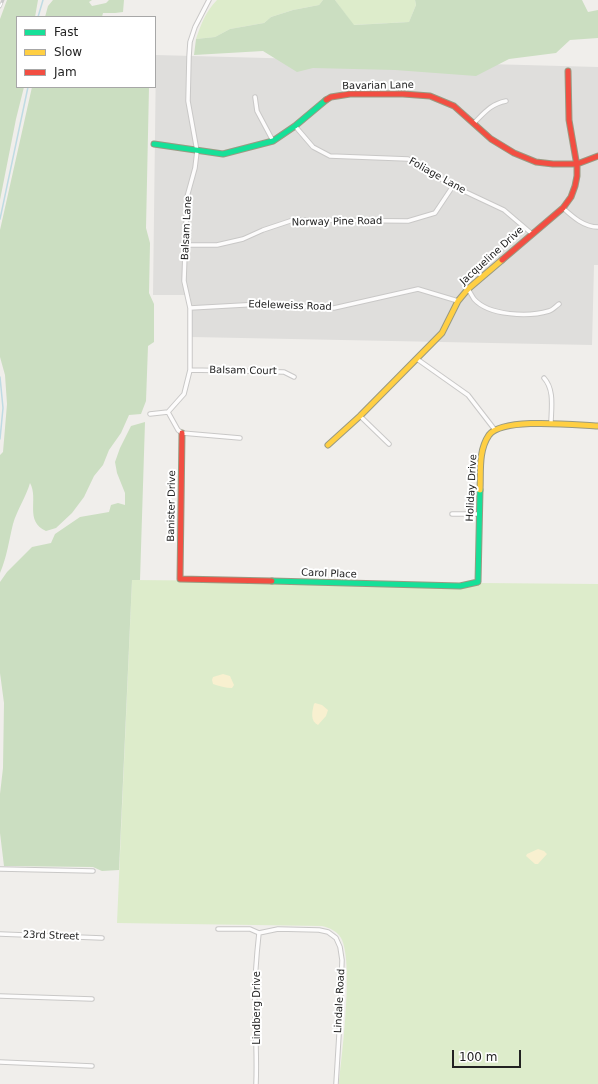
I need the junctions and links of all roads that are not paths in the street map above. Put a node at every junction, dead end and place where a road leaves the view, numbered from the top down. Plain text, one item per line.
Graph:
1 (210, 0) edge
2 (568, 71) dead end
3 (255, 97) dead end
4 (506, 100) dead end
5 (474, 123) junction
6 (295, 126) junction
7 (273, 141) junction
8 (154, 144) dead end
9 (197, 151) junction
10 (598, 156) edge
11 (577, 164) junction
12 (453, 186) junction
13 (563, 208) junction
14 (598, 227) edge
15 (532, 233) junction
16 (186, 246) junction
17 (468, 288) junction
18 (458, 301) junction
19 (559, 304) dead end
20 (190, 308) junction
21 (417, 359) junction
22 (190, 370) junction
23 (294, 377) dead end
24 (544, 378) dead end
25 (168, 412) junction
26 (150, 414) dead end
27 (360, 416) junction
28 (551, 424) junction
29 (598, 426) edge
30 (495, 430) junction
31 (182, 433) junction
32 (240, 438) dead end
33 (389, 444) dead end
34 (328, 445) dead end
35 (452, 514) dead end
36 (479, 514) junction
37 (180, 579) joint
38 (478, 582) joint
39 (0, 869) edge
40 (93, 871) dead end
41 (218, 929) dead end
42 (259, 933) junction
43 (0, 934) edge
44 (102, 938) dead end
45 (0, 996) edge
46 (92, 999) dead end
47 (0, 1062) edge
48 (92, 1066) dead end
49 (256, 1084) edge
50 (336, 1084) edge

1 - 9 street, Balsam Lane
2 - 11 street, Jacqueline Drive
3 - 7 street
4 - 5 street
5 - 6 street, Bavarian Lane
5 - 11 street, Bavarian Lane
6 - 7 street, Bavarian Lane
6 - 12 street, Foliage Lane
7 - 9 street, Bavarian Lane
8 - 9 street, Bavarian Lane
9 - 16 street, Balsam Lane
10 - 11 street, Bavarian Lane
11 - 13 street, Jacqueline Drive
12 - 15 street, Foliage Lane
12 - 16 street, Norway Pine Road
13 - 14 street
13 - 15 street, Jacqueline Drive
15 - 17 street, Jacqueline Drive
16 - 20 street, Balsam Lane
17 - 18 street, Jacqueline Drive
17 - 19 street
18 - 20 street, Edeleweiss Road
18 - 21 street, Jacqueline Drive
20 - 22 street, Balsam Lane
21 - 27 street, Jacqueline Drive
21 - 30 street
22 - 23 street, Balsam Court
22 - 25 street, Balsam Lane
24 - 28 street
25 - 26 street
25 - 31 street
27 - 33 street
27 - 34 street, Jacqueline Drive
28 - 29 street
28 - 30 street
30 - 36 street, Holiday Drive
31 - 32 street
31 - 37 street, Banister Drive
35 - 36 street
36 - 38 street, Holiday Drive
37 - 38 street, Carol Place
39 - 40 street
41 - 42 street
42 - 49 street, Lindberg Drive
42 - 50 street, Lindale Road
43 - 44 street, 23rd Street
45 - 46 street
47 - 48 street

